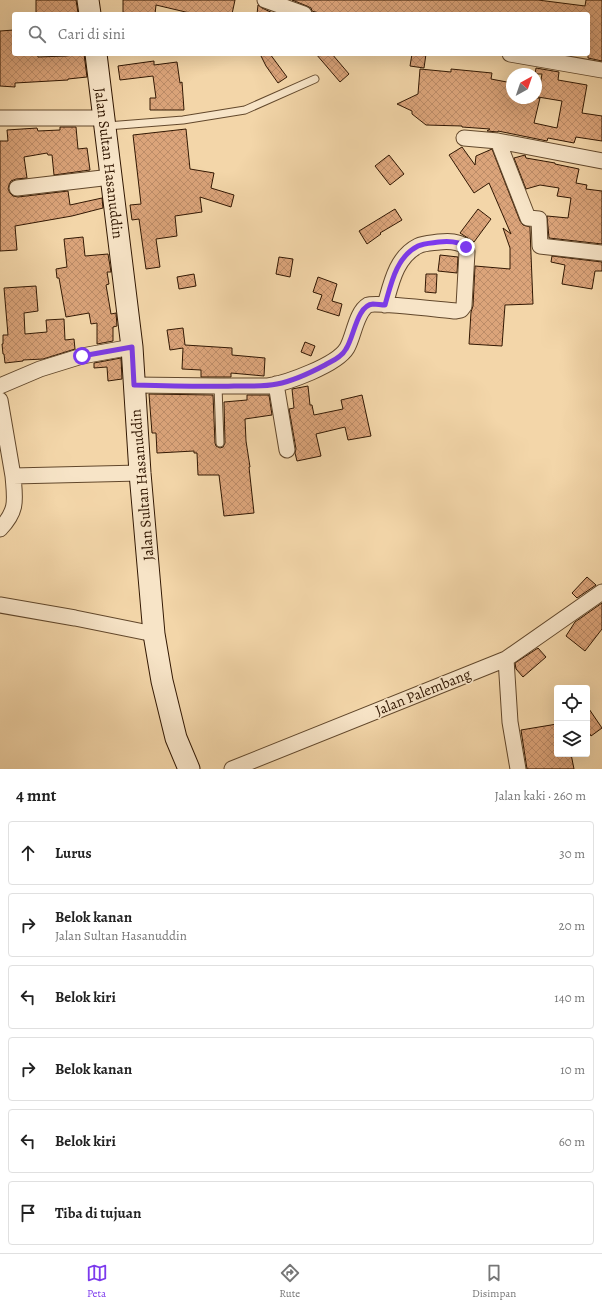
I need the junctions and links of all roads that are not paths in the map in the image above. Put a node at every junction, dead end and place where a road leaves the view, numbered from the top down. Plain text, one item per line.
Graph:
1 (88, 0) edge
2 (265, 0) edge
3 (90, 12) edge
4 (298, 12) edge
5 (96, 56) edge
6 (522, 56) edge
7 (602, 70) edge
8 (315, 79) dead end
9 (0, 118) edge
10 (104, 122) junction
11 (464, 138) dead end
12 (498, 141) junction
13 (602, 161) edge
14 (111, 177) junction
15 (17, 188) dead end
16 (602, 253) edge
17 (385, 305) junction
18 (132, 347) junction
19 (276, 384) junction
20 (134, 385) junction
21 (0, 386) edge
22 (218, 386) junction
23 (0, 399) edge
24 (220, 443) dead end
25 (287, 450) dead end
26 (140, 472) junction
27 (13, 476) junction
28 (0, 529) edge
29 (602, 592) edge
30 (0, 605) edge
31 (154, 634) junction
32 (506, 659) junction
33 (189, 769) edge
34 (232, 769) edge
35 (518, 769) edge

1 - 3 street
2 - 4 street
5 - 10 street, Jalan Sultan Hasanuddin
6 - 7 street
8 - 10 lane
9 - 10 street
10 - 14 street, Jalan Sultan Hasanuddin
11 - 12 street
12 - 13 street
12 - 16 street
14 - 15 street
14 - 18 street, Jalan Sultan Hasanuddin
17 - 17 street
17 - 19 street
18 - 20 street, Jalan Sultan Hasanuddin
18 - 21 street
19 - 22 street
19 - 25 street
20 - 22 street
20 - 26 street, Jalan Sultan Hasanuddin
22 - 24 lane
23 - 27 street
26 - 27 street
26 - 31 street, Jalan Sultan Hasanuddin
27 - 28 street
29 - 32 street, Jalan Palembang
30 - 31 street
31 - 33 street, Jalan Sultan Hasanuddin
32 - 34 street, Jalan Palembang
32 - 35 street

